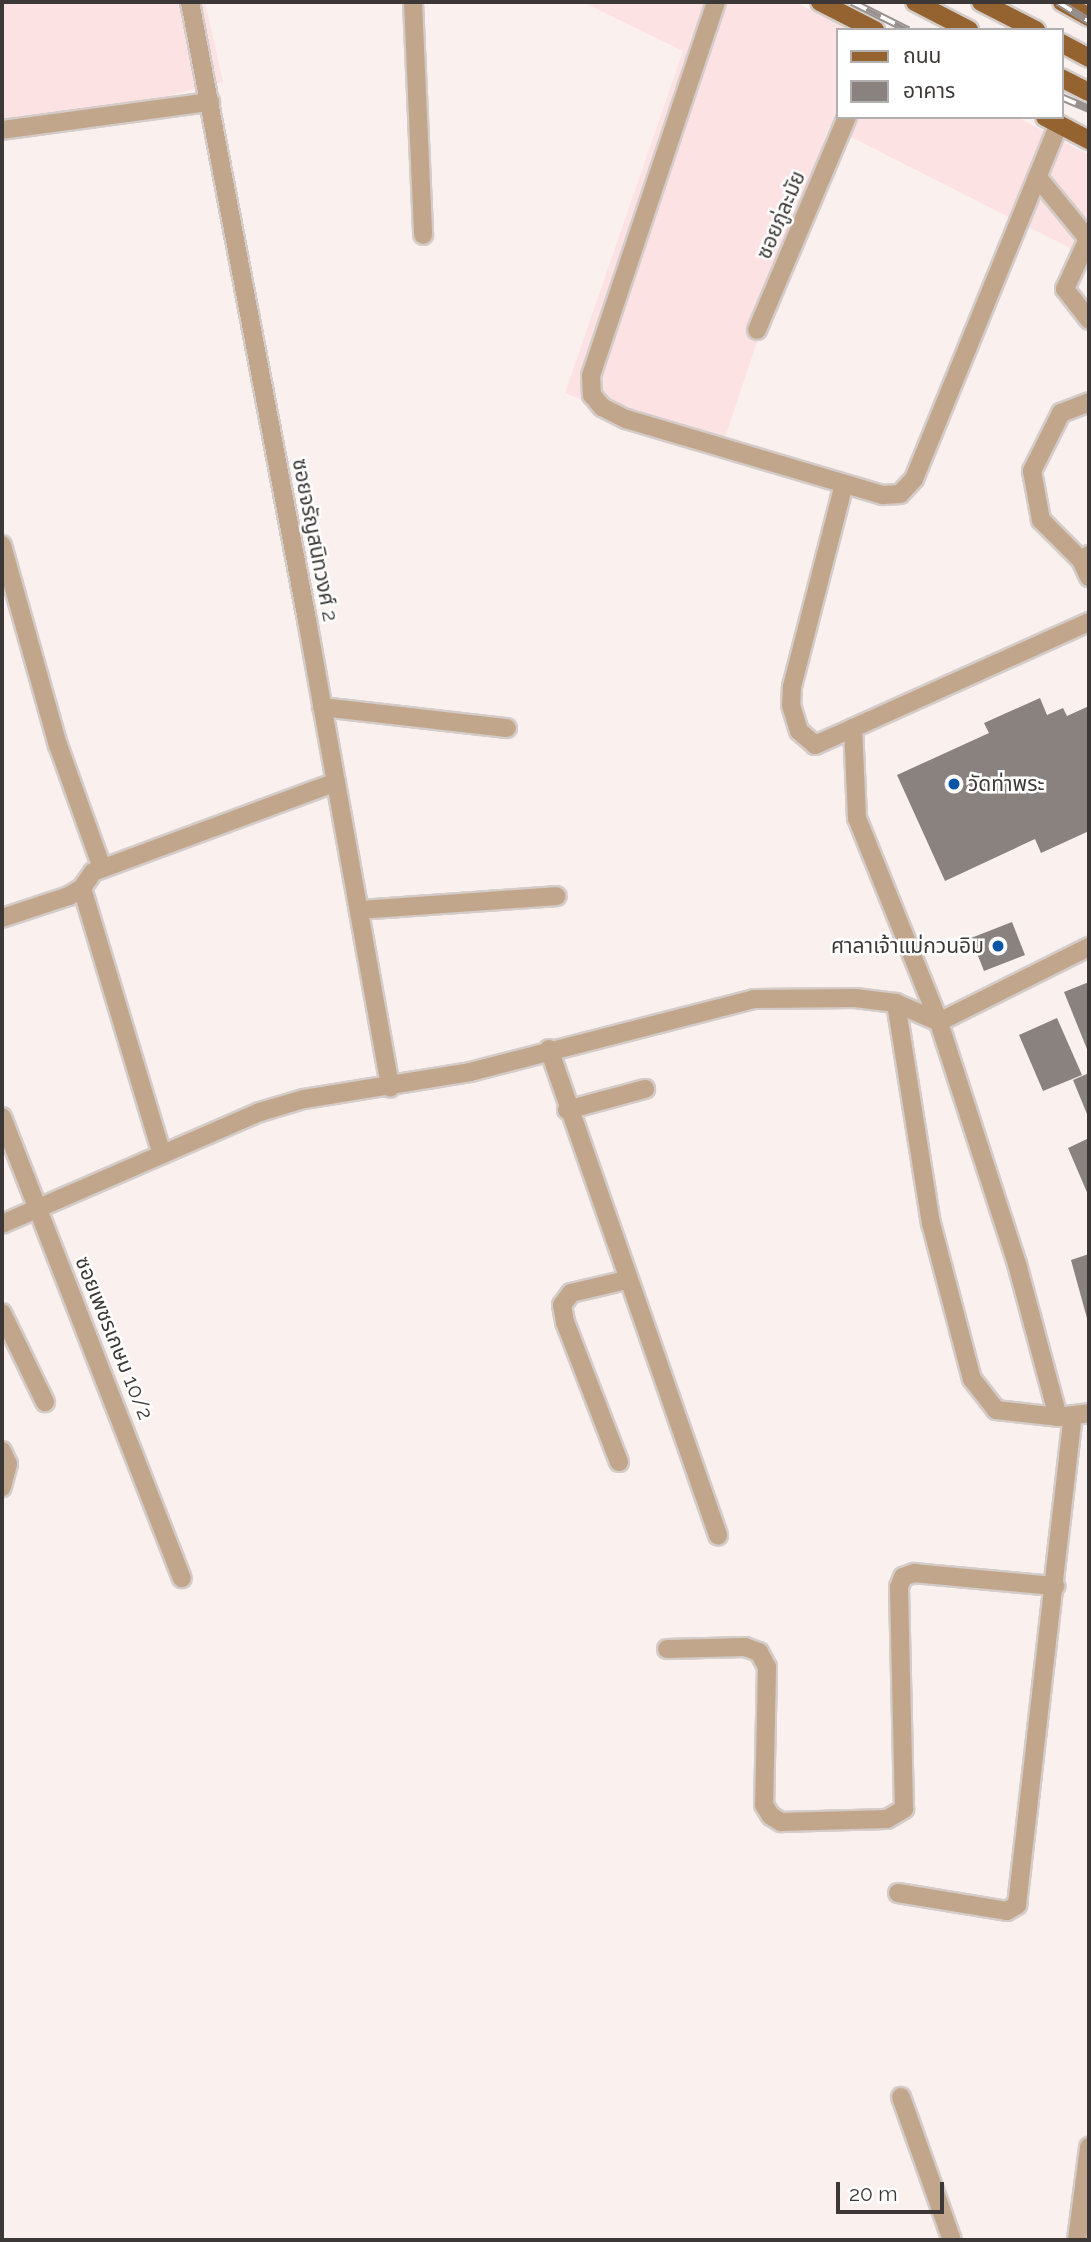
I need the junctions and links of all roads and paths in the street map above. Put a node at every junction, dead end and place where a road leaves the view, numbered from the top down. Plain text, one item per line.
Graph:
1 (190, 2) edge
2 (413, 2) edge
3 (716, 2) edge
4 (820, 2) edge
5 (915, 2) edge
6 (981, 2) edge
7 (1062, 2) edge
8 (1089, 16) edge
9 (871, 28) edge
10 (965, 28) edge
11 (1031, 28) edge
12 (1063, 44) edge
13 (1089, 58) edge
14 (1063, 79) edge
15 (1089, 92) edge
16 (210, 102) junction
17 (846, 119) edge
18 (1052, 121) edge
19 (2, 130) edge
20 (1089, 140) edge
21 (1039, 179) junction
22 (423, 235) dead end
23 (1089, 239) edge
24 (1089, 320) edge
25 (757, 330) dead end
26 (1089, 402) edge
27 (844, 484) junction
28 (2, 545) edge
29 (1085, 558) edge
30 (1089, 577) edge
31 (1089, 622) edge
32 (323, 707) junction
33 (508, 728) dead end
34 (853, 728) junction
35 (336, 782) junction
36 (102, 868) junction
37 (82, 888) junction
38 (557, 896) dead end
39 (359, 909) junction
40 (2, 918) edge
41 (1089, 947) edge
42 (896, 1003) junction
43 (939, 1022) junction
44 (549, 1049) junction
45 (390, 1088) junction
46 (645, 1089) dead end
47 (567, 1110) junction
48 (2, 1117) edge
49 (162, 1154) junction
50 (36, 1209) junction
51 (2, 1224) edge
52 (626, 1280) junction
53 (2, 1313) edge
54 (45, 1402) dead end
55 (1073, 1415) edge
56 (2, 1451) edge
57 (619, 1462) dead end
58 (2, 1487) edge
59 (718, 1535) dead end
60 (182, 1578) dead end
61 (1055, 1586) junction
62 (667, 1649) dead end
63 (898, 1893) dead end
64 (901, 2097) dead end
65 (1089, 2147) edge
66 (952, 2240) edge
67 (1077, 2240) edge

1 - 16 street, ซอยจรัญสนิทวงศ์ 2
2 - 22 street
3 - 27 street
4 - 9 main road
5 - 10 main road
6 - 11 main road
7 - 8 main road
12 - 13 main road
14 - 15 main road
16 - 19 street
16 - 32 street, ซอยจรัญสนิทวงศ์ 2
17 - 25 street, ซอยภู่ละมัย
18 - 20 main road
18 - 21 street
21 - 23 street
21 - 27 street
23 - 24 street
26 - 29 street
27 - 34 street
28 - 36 street
29 - 30 street
31 - 34 street
32 - 33 street
32 - 35 street, ซอยจรัญสนิทวงศ์ 2
34 - 43 street
35 - 36 street
35 - 39 street, ซอยจรัญสนิทวงศ์ 2
36 - 37 street
37 - 40 street
37 - 49 street
38 - 39 street
39 - 45 street, ซอยจรัญสนิทวงศ์ 2
41 - 43 street
42 - 43 street
42 - 44 street
42 - 55 street
43 - 55 street
44 - 45 street
44 - 47 street
45 - 49 street
46 - 47 street
47 - 52 street
48 - 50 street, ซอยเพชรเกษม 10/2
49 - 50 street
50 - 51 street
50 - 60 street, ซอยเพชรเกษม 10/2
52 - 57 street
52 - 59 street
53 - 54 street
55 - 61 street
56 - 58 street
61 - 62 street
61 - 63 street
64 - 66 street
65 - 67 street

